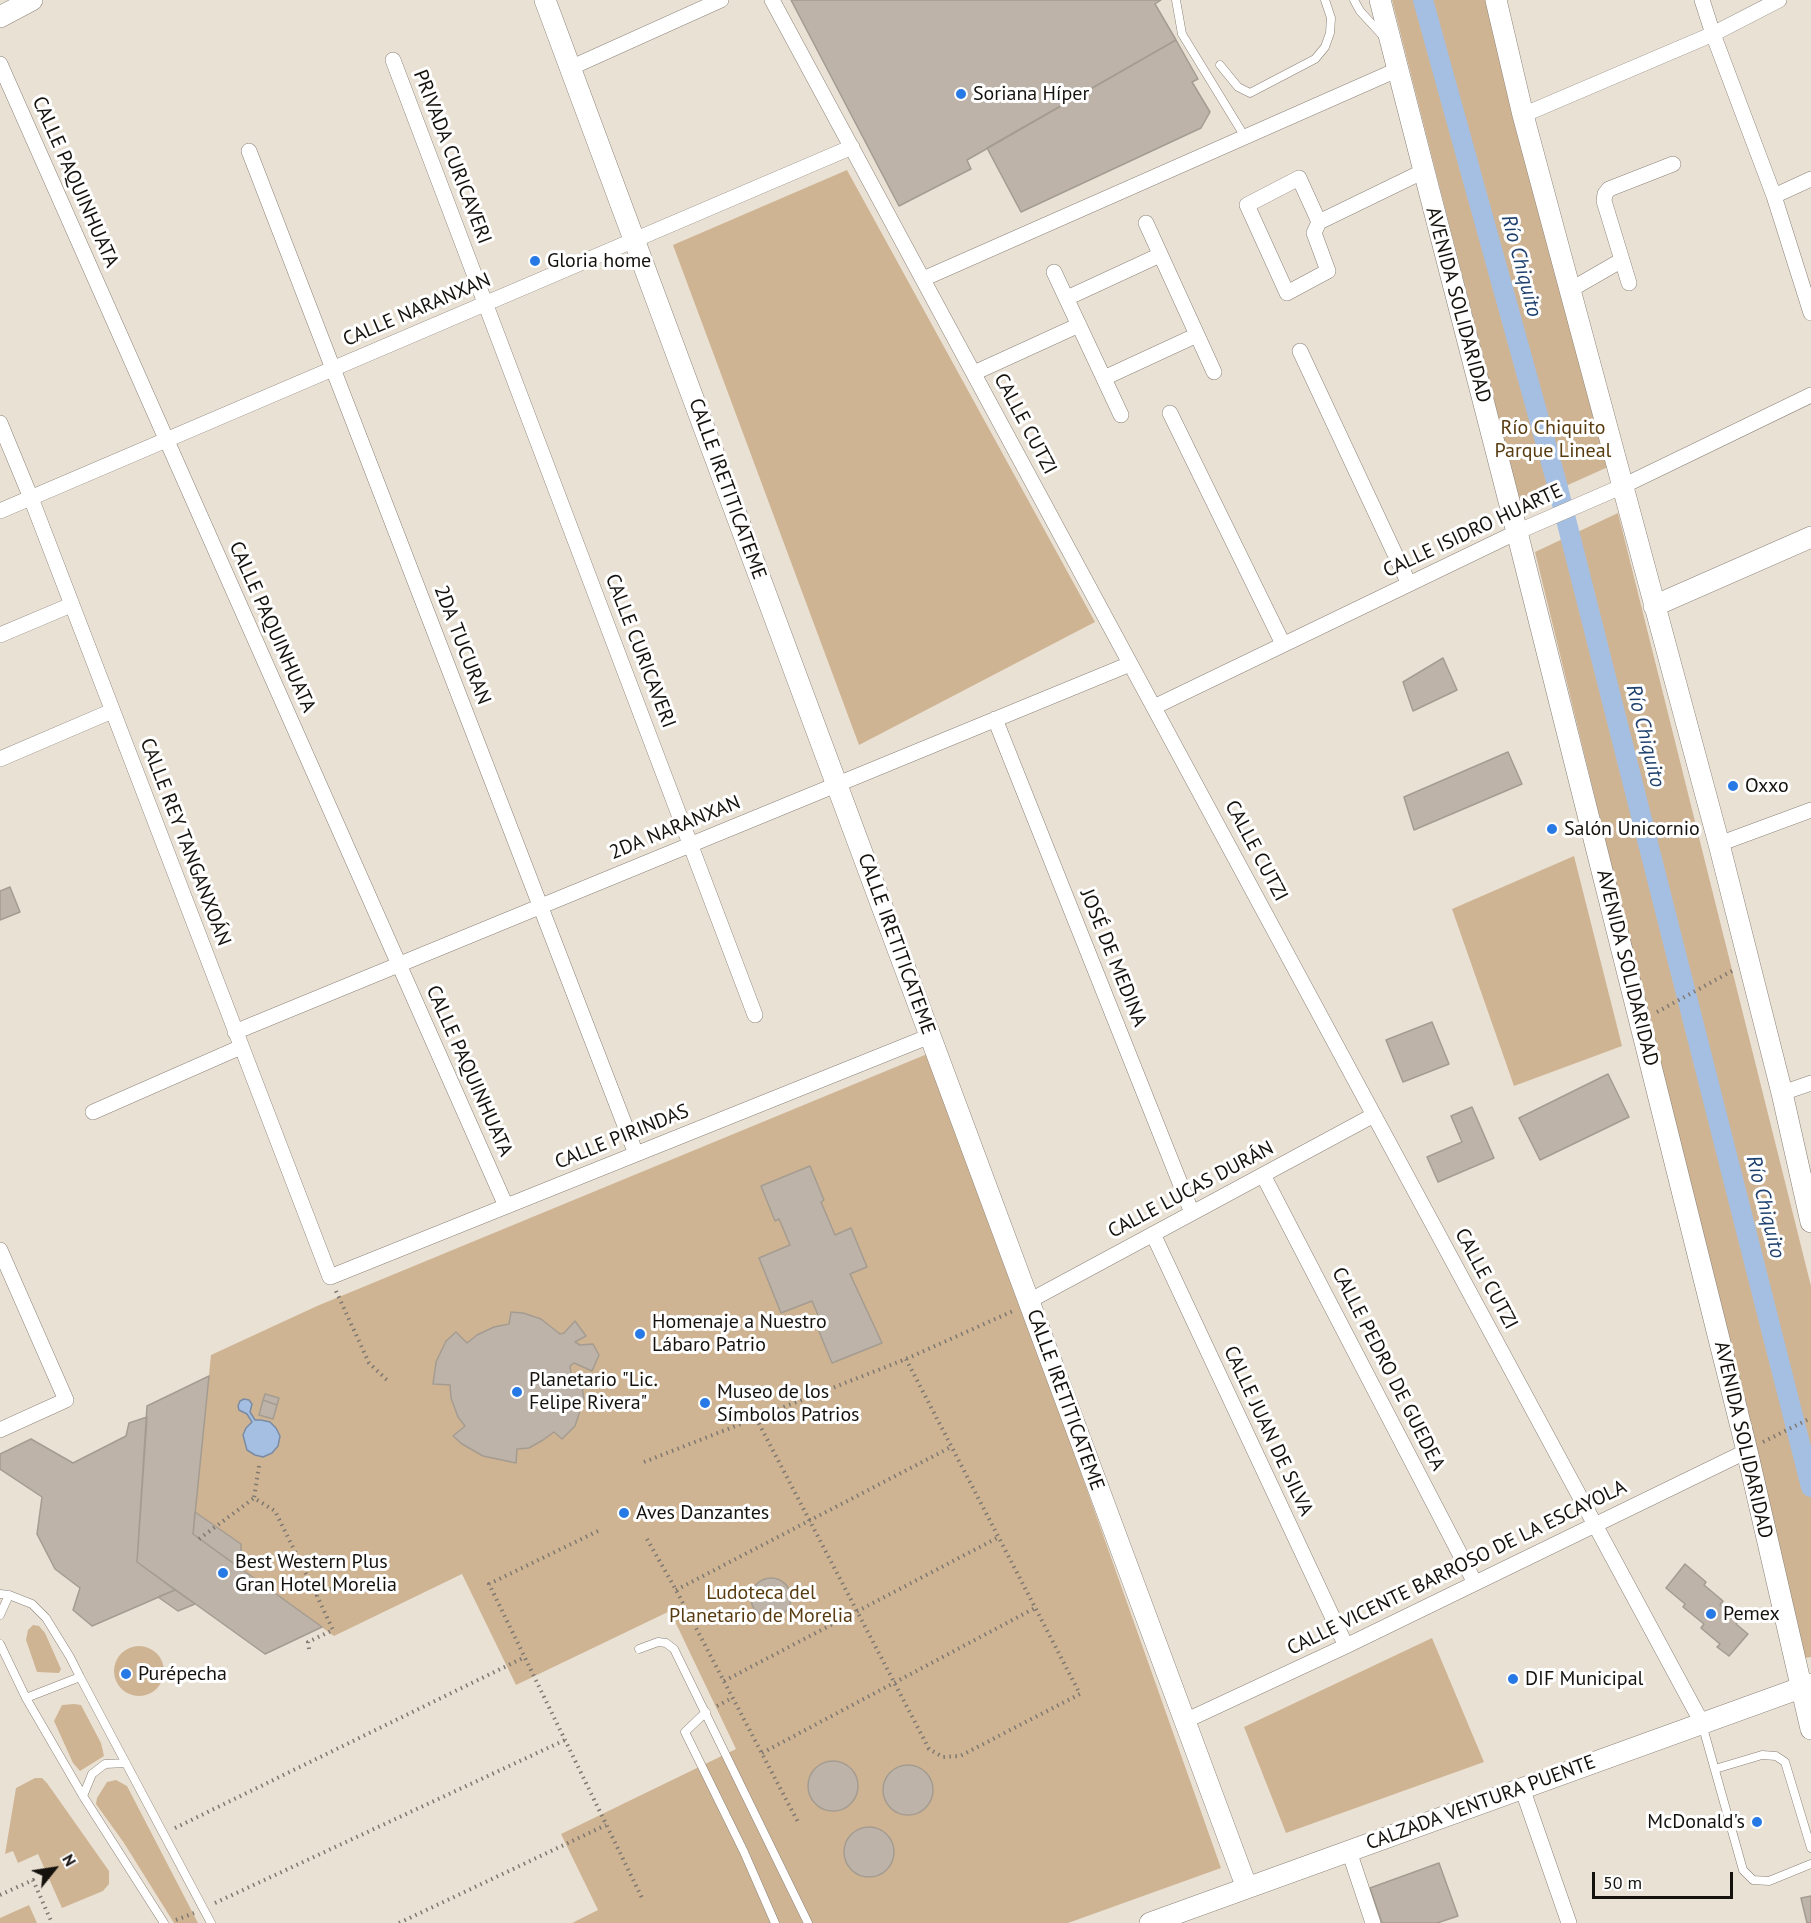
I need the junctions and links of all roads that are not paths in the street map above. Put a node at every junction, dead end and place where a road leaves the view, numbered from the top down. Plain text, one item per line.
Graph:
1 (32, 0) edge
2 (545, 0) edge
3 (721, 0) edge
4 (772, 0) edge
5 (1176, 0) edge
6 (1325, 0) edge
7 (1354, 0) edge
8 (1380, 0) edge
9 (1496, 0) edge
10 (1702, 0) edge
11 (1779, 0) edge
12 (0, 17) edge
13 (1713, 34) junction
14 (1392, 45) junction
15 (393, 60) dead end
16 (0, 64) edge
17 (1220, 65) dead end
18 (570, 68) junction
19 (1399, 69) junction
20 (1523, 115) junction
21 (1245, 137) junction
22 (852, 147) junction
23 (249, 151) dead end
24 (1673, 164) dead end
25 (1424, 171) junction
26 (1811, 178) edge
27 (1774, 196) junction
28 (1319, 222) junction
29 (1146, 223) dead end
30 (634, 238) junction
31 (1160, 255) junction
32 (1622, 260) junction
33 (1054, 272) dead end
34 (923, 279) junction
35 (1629, 283) dead end
36 (1570, 290) junction
37 (1067, 298) junction
38 (485, 303) junction
39 (1811, 313) edge
40 (1079, 325) junction
41 (1197, 335) junction
42 (1300, 351) dead end
43 (333, 369) junction
44 (1214, 372) dead end
45 (974, 373) junction
46 (1104, 378) junction
47 (1811, 395) edge
48 (1170, 413) dead end
49 (1121, 415) dead end
50 (0, 423) edge
51 (167, 440) junction
52 (1623, 486) junction
53 (31, 498) junction
54 (0, 511) edge
55 (1517, 532) junction
56 (1811, 537) edge
57 (1409, 584) junction
58 (71, 605) junction
59 (1654, 606) junction
60 (0, 635) edge
61 (1284, 644) junction
62 (1130, 664) junction
63 (1154, 707) junction
64 (112, 711) junction
65 (995, 719) junction
66 (0, 759) edge
67 (837, 785) junction
68 (1811, 810) edge
69 (1719, 844) junction
70 (690, 845) junction
71 (540, 907) junction
72 (399, 964) junction
73 (754, 1015) dead end
74 (235, 1032) junction
75 (930, 1036) junction
76 (241, 1047) junction
77 (1811, 1083) edge
78 (1782, 1093) junction
79 (93, 1112) dead end
80 (1374, 1115) junction
81 (636, 1154) junction
82 (1263, 1175) junction
83 (506, 1206) junction
84 (1192, 1213) junction
85 (1811, 1222) edge
86 (1153, 1234) junction
87 (0, 1250) edge
88 (330, 1277) joint
89 (1029, 1301) junction
90 (0, 1430) edge
91 (1747, 1451) junction
92 (1595, 1525) junction
93 (1475, 1583) junction
94 (4, 1594) edge
95 (0, 1615) edge
96 (0, 1644) edge
97 (1346, 1646) junction
98 (639, 1649) dead end
99 (80, 1677) junction
100 (1806, 1685) edge
101 (26, 1698) junction
102 (706, 1712) junction
103 (1185, 1721) junction
104 (1702, 1723) junction
105 (1811, 1729) edge
106 (126, 1763) junction
107 (1715, 1769) junction
108 (1521, 1788) junction
109 (83, 1796) junction
110 (1811, 1848) edge
111 (1349, 1851) junction
112 (1811, 1864) edge
113 (1247, 1888) junction
114 (164, 1923) edge
115 (211, 1923) edge
116 (775, 1923) edge
117 (808, 1923) edge
118 (1150, 1923) edge
119 (1373, 1923) edge
120 (1569, 1923) edge

1 - 12 main road
2 - 18 main road, CALLE IRETITICATEME
3 - 18 street
4 - 22 street, CALLE CUTZI
5 - 21 lane
6 - 17 lane
7 - 14 lane
8 - 14 main road, AVENIDA SOLIDARIDAD
9 - 20 main road
10 - 13 street
11 - 13 street
13 - 20 street
13 - 27 street
14 - 19 main road, AVENIDA SOLIDARIDAD
15 - 38 street, PRIVADA CURICAVERI
16 - 51 street, CALLE PAQUINHUATA
18 - 30 main road, CALLE IRETITICATEME
19 - 21 street
19 - 25 main road, AVENIDA SOLIDARIDAD
20 - 36 main road
21 - 34 street
22 - 30 street, CALLE NARANXAN
22 - 34 street, CALLE CUTZI
23 - 43 street, 2DA TUCURAN
24 - 32 street
25 - 28 street
25 - 55 main road, AVENIDA SOLIDARIDAD
26 - 27 street
27 - 39 street
28 - 28 street
29 - 31 street
30 - 38 street, CALLE NARANXAN
30 - 67 main road, CALLE IRETITICATEME
31 - 37 street
31 - 41 street
32 - 35 street
32 - 36 street
33 - 37 street
34 - 45 street, CALLE CUTZI
36 - 52 main road
37 - 40 street
38 - 43 street, CALLE NARANXAN
38 - 70 street, CALLE CURICAVERI
40 - 45 street
40 - 46 street
41 - 44 street
41 - 46 street
42 - 57 street
43 - 51 street, CALLE NARANXAN
43 - 71 street, 2DA TUCURAN
45 - 62 street, CALLE CUTZI
46 - 49 street
47 - 52 street, CALLE ISIDRO HUARTE
48 - 61 street
50 - 53 street, CALLE REY TANGANXOÁN
51 - 53 street, CALLE NARANXAN
51 - 72 street, CALLE PAQUINHUATA
52 - 55 street, CALLE ISIDRO HUARTE
52 - 59 main road
53 - 54 street, CALLE NARANXAN
53 - 58 street, CALLE REY TANGANXOÁN
55 - 57 street, CALLE ISIDRO HUARTE
55 - 91 main road, AVENIDA SOLIDARIDAD
56 - 59 main road
57 - 61 street, CALLE ISIDRO HUARTE
58 - 60 street
58 - 64 street, CALLE REY TANGANXOÁN
59 - 69 main road
61 - 63 street, CALLE ISIDRO HUARTE
62 - 63 street, CALLE CUTZI
62 - 65 street, 2DA NARANXAN
63 - 80 street, CALLE CUTZI
64 - 66 street
64 - 74 street, CALLE REY TANGANXOÁN
65 - 67 street, 2DA NARANXAN
65 - 84 street, JOSÉ DE MEDINA
67 - 70 street, 2DA NARANXAN
67 - 75 main road, CALLE IRETITICATEME
68 - 69 street
69 - 78 main road
70 - 71 street, 2DA NARANXAN
70 - 73 street, CALLE CURICAVERI
71 - 72 street, 2DA NARANXAN
71 - 81 street, 2DA TUCURAN
72 - 74 street, 2DA NARANXAN
72 - 83 street, CALLE PAQUINHUATA
74 - 76 street, CALLE REY TANGANXOÁN
75 - 81 street, CALLE PIRINDAS
75 - 89 main road, CALLE IRETITICATEME
76 - 79 street
76 - 88 street, CALLE REY TANGANXOÁN
77 - 78 street
78 - 85 main road
80 - 82 street, CALLE LUCAS DURÁN
80 - 92 street, CALLE CUTZI
81 - 83 street, CALLE PIRINDAS
82 - 84 street, CALLE LUCAS DURÁN
82 - 93 street, CALLE PEDRO DE GUEDEA
83 - 88 street, CALLE PIRINDAS
84 - 86 street, CALLE LUCAS DURÁN
86 - 89 street, CALLE LUCAS DURÁN
86 - 97 street, CALLE JUAN DE SILVA
87 - 90 street
89 - 103 main road, CALLE IRETITICATEME
91 - 92 street, CALLE VICENTE BARROSO DE LA ESCAYOLA
91 - 100 main road, AVENIDA SOLIDARIDAD
92 - 93 street, CALLE VICENTE BARROSO DE LA ESCAYOLA
92 - 104 street, CALLE CUTZI
93 - 97 street, CALLE VICENTE BARROSO DE LA ESCAYOLA
94 - 95 lane
94 - 99 lane
96 - 101 lane
97 - 103 street, CALLE VICENTE BARROSO DE LA ESCAYOLA
98 - 102 lane
99 - 101 lane
99 - 106 lane
100 - 104 main road, CALZADA VENTURA PUENTE
100 - 105 main road, AVENIDA SOLIDARIDAD
101 - 109 lane
102 - 116 lane
102 - 117 lane
103 - 113 main road, CALLE IRETITICATEME
104 - 107 lane
104 - 108 main road, CALZADA VENTURA PUENTE
106 - 109 lane
106 - 115 lane
107 - 110 lane
107 - 112 lane
108 - 111 main road, CALZADA VENTURA PUENTE
108 - 120 street
109 - 114 lane
111 - 113 main road, CALZADA VENTURA PUENTE
111 - 119 street
113 - 118 main road, CALZADA VENTURA PUENTE

